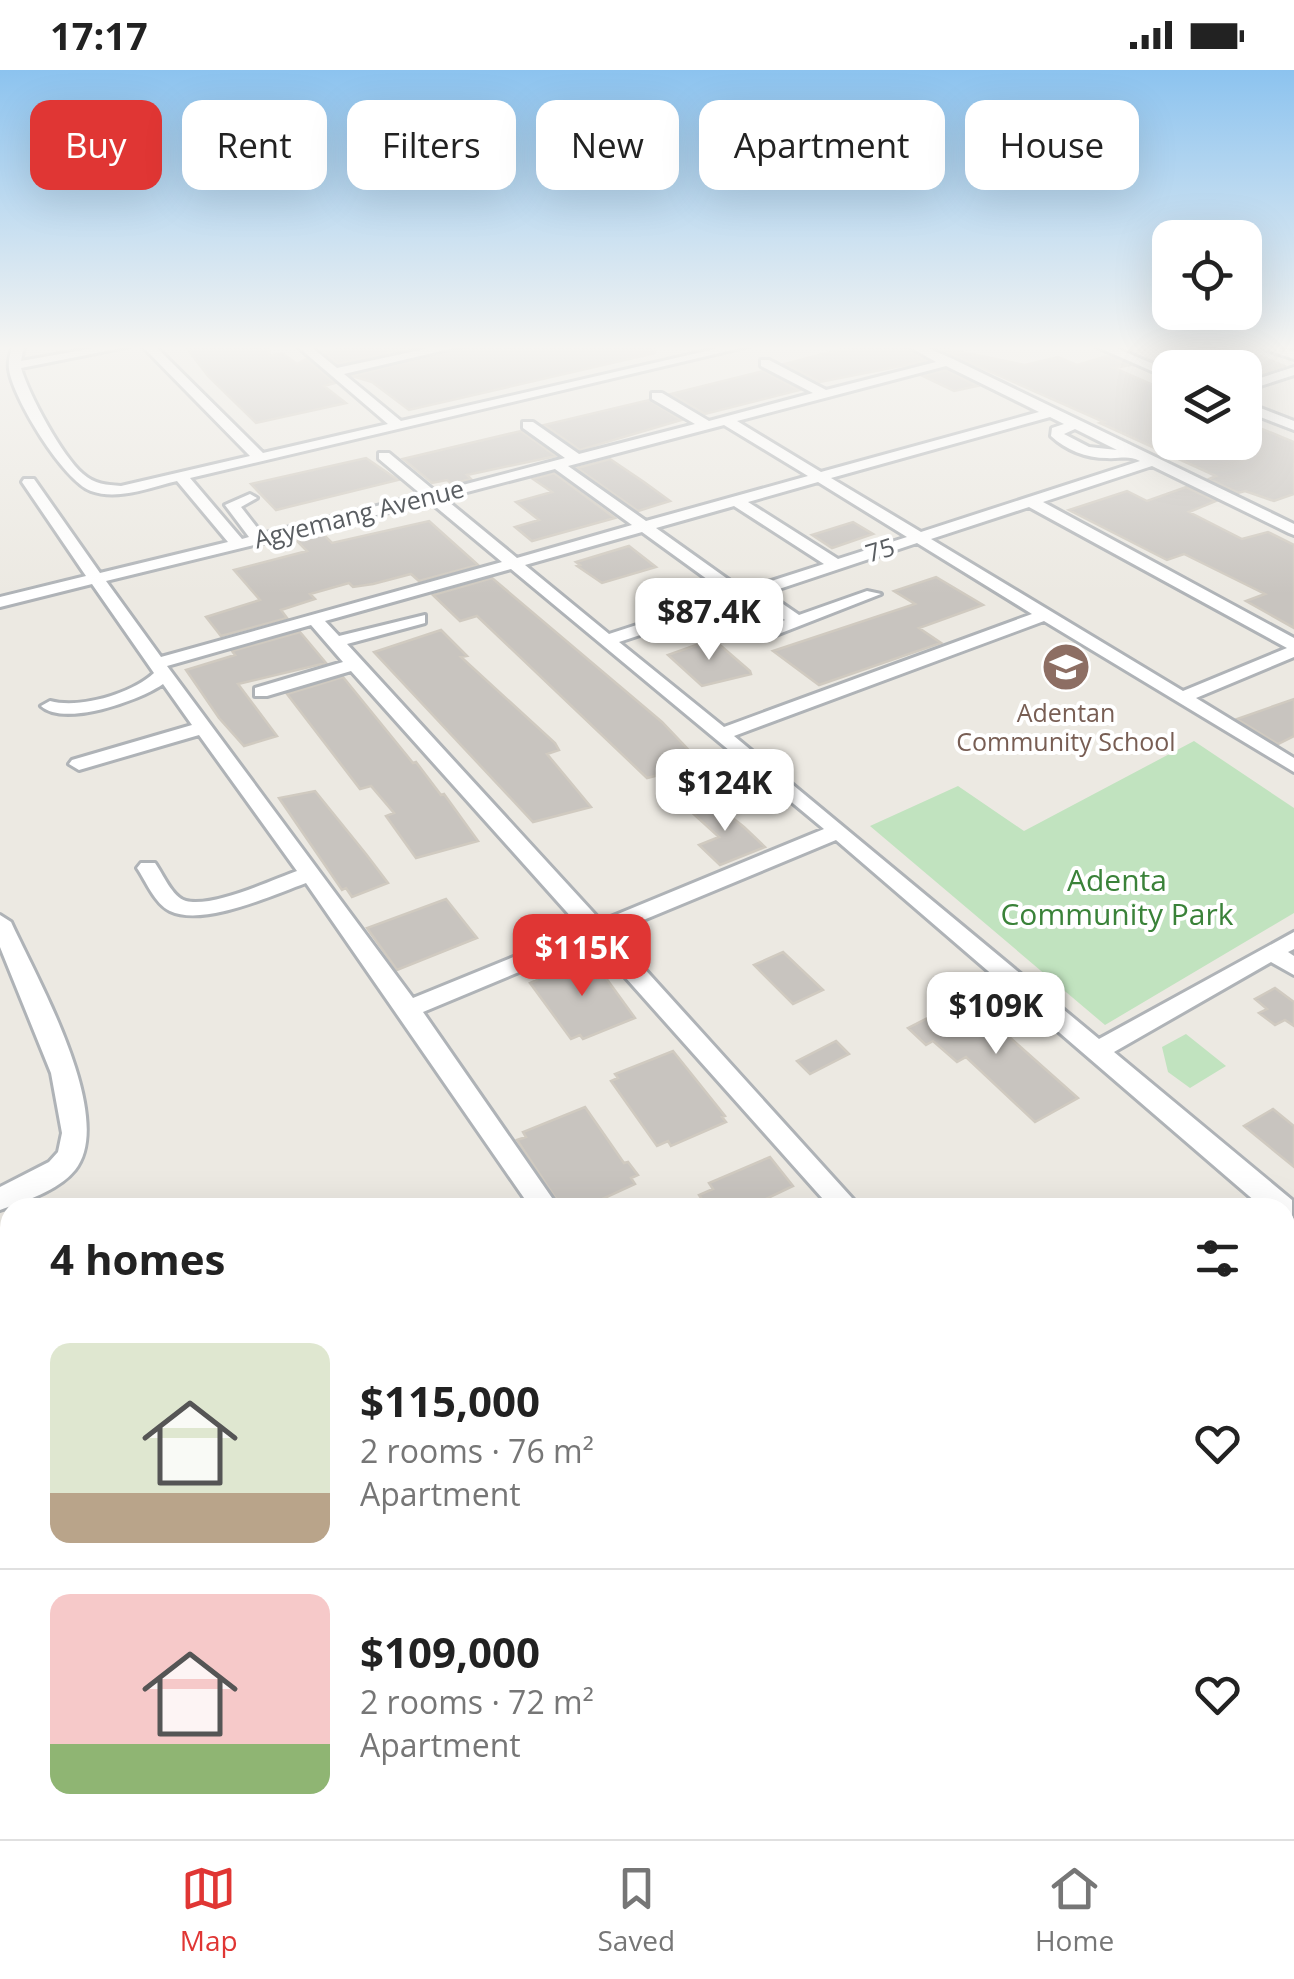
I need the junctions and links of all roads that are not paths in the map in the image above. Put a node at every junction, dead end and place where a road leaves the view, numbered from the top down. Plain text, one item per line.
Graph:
1 (45, 429) edge
2 (225, 429) edge
3 (393, 429) edge
4 (540, 429) edge
5 (698, 429) edge
6 (738, 429) edge
7 (994, 429) edge
8 (1064, 429) edge
9 (281, 454) junction
10 (384, 456) dead end
11 (576, 459) junction
12 (319, 460) dead end
13 (1154, 461) junction
14 (556, 464) junction
15 (260, 466) junction
16 (294, 466) junction
17 (180, 477) junction
18 (820, 478) junction
19 (28, 482) dead end
20 (436, 496) junction
21 (250, 498) dead end
22 (737, 501) junction
23 (1032, 502) junction
24 (1294, 514) edge
25 (1275, 520) junction
26 (645, 527) junction
27 (1294, 530) edge
28 (258, 538) junction
29 (918, 538) junction
30 (236, 543) junction
31 (835, 564) junction
32 (518, 565) junction
33 (95, 579) junction
34 (745, 592) junction
35 (873, 594) dead end
36 (0, 602) edge
37 (1044, 615) junction
38 (419, 619) dead end
39 (316, 620) junction
40 (797, 622) junction
41 (770, 631) dead end
42 (606, 640) junction
43 (336, 642) junction
44 (1294, 648) edge
45 (355, 664) junction
46 (159, 669) junction
47 (261, 692) dead end
48 (1181, 698) junction
49 (50, 706) dead end
50 (204, 728) junction
51 (719, 735) junction
52 (78, 764) dead end
53 (1294, 766) edge
54 (838, 831) junction
55 (148, 868) dead end
56 (309, 874) junction
57 (0, 922) edge
58 (600, 930) junction
59 (1294, 939) edge
60 (1271, 951) junction
61 (1294, 968) edge
62 (406, 1010) junction
63 (1098, 1050) junction
64 (0, 1198) edge
65 (539, 1198) edge
66 (839, 1198) edge
67 (1271, 1198) edge

1 - 17 street
2 - 15 street
3 - 9 street
4 - 11 street
5 - 11 street, Agyemang Avenue
6 - 18 street
7 - 18 street
8 - 13 street
9 - 15 street
9 - 16 street
10 - 20 street
11 - 14 street, Agyemang Avenue
12 - 16 street
13 - 23 street, 75
13 - 25 street
14 - 20 street, Agyemang Avenue
14 - 26 street
15 - 16 street
15 - 17 street
17 - 30 street
18 - 22 street
18 - 29 street
19 - 33 street
20 - 28 street, Agyemang Avenue
20 - 32 street
21 - 28 street
22 - 26 street
22 - 31 street
23 - 29 street, 75
23 - 44 street
24 - 25 street
25 - 27 street
26 - 32 street
26 - 34 street
28 - 30 street, Agyemang Avenue
29 - 31 street, 75
29 - 37 street
30 - 33 street, Agyemang Avenue
31 - 34 street, 75
32 - 39 street
32 - 42 street
33 - 36 street, Agyemang Avenue
33 - 46 street
34 - 40 street
34 - 42 street, 75
35 - 40 street
37 - 48 street
37 - 51 street
38 - 43 street
39 - 43 street
39 - 46 street
40 - 41 street
42 - 51 street
43 - 45 street
44 - 48 street
45 - 47 street
45 - 58 street
46 - 49 street
46 - 50 street
48 - 53 street
50 - 52 street
50 - 56 street
51 - 54 street
54 - 58 street
54 - 63 street
55 - 56 street
56 - 62 street
57 - 64 street
58 - 62 street
58 - 66 street
59 - 60 street
60 - 61 street
60 - 63 street
62 - 65 street
63 - 67 street

